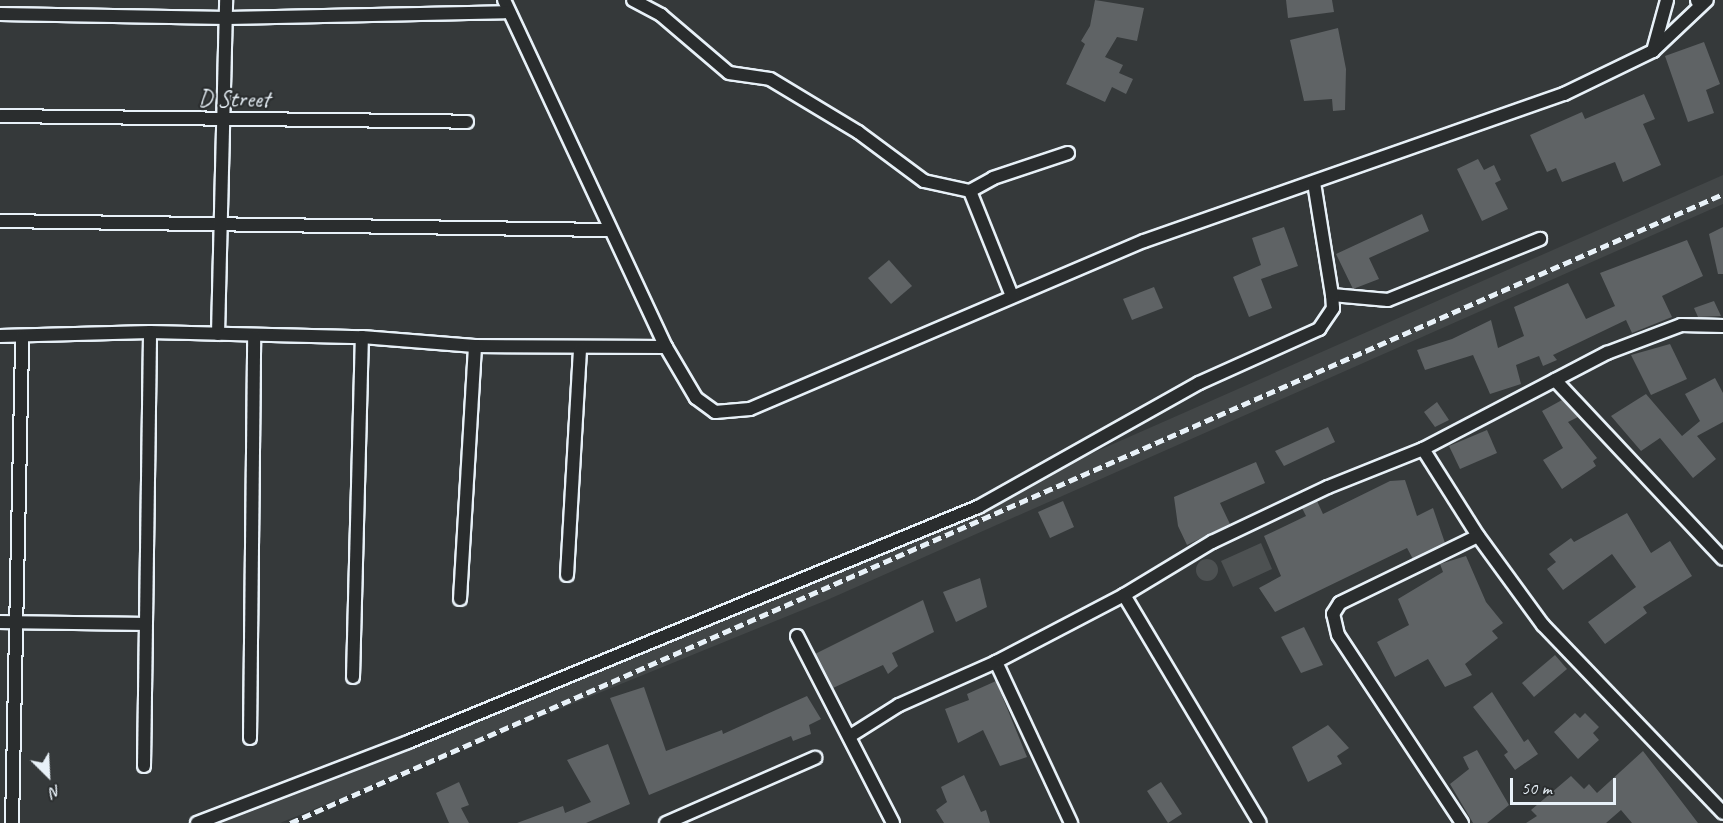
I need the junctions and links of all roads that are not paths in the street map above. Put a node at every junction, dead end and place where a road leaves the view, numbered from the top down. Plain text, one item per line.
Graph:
1 (226, 0) edge
2 (504, 0) edge
3 (633, 0) edge
4 (1667, 0) edge
5 (1707, 0) edge
6 (509, 12) junction
7 (0, 14) edge
8 (226, 18) junction
9 (1653, 51) junction
10 (0, 116) edge
11 (226, 120) junction
12 (467, 122) dead end
13 (1068, 153) dead end
14 (1314, 183) junction
15 (970, 191) junction
16 (0, 221) edge
17 (224, 227) junction
18 (609, 230) junction
19 (1540, 239) dead end
20 (1332, 295) junction
21 (1011, 296) junction
22 (1723, 326) edge
23 (150, 332) junction
24 (218, 334) junction
25 (0, 336) edge
26 (22, 336) junction
27 (254, 336) junction
28 (362, 337) junction
29 (475, 346) junction
30 (666, 347) junction
31 (580, 349) junction
32 (1555, 380) junction
33 (1423, 449) junction
34 (1478, 536) junction
35 (1723, 559) edge
36 (567, 575) dead end
37 (1124, 596) junction
38 (460, 599) dead end
39 (0, 622) edge
40 (18, 622) junction
41 (143, 624) junction
42 (797, 636) dead end
43 (996, 662) junction
44 (353, 676) dead end
45 (850, 736) junction
46 (250, 738) dead end
47 (815, 758) dead end
48 (144, 766) dead end
49 (1723, 813) edge
50 (12, 823) edge
51 (197, 823) edge
52 (666, 823) edge
53 (893, 823) edge
54 (1071, 823) edge
55 (1260, 823) edge
56 (1462, 823) edge

1 - 8 street
2 - 6 street
3 - 15 street
4 - 9 street
5 - 9 street
6 - 8 street
6 - 18 street
7 - 8 street
8 - 11 street
9 - 14 street
10 - 11 street, D Street
11 - 12 street, D Street
11 - 17 street
13 - 15 street
14 - 20 street
14 - 21 street
15 - 21 street
16 - 17 street
17 - 18 street
17 - 24 street
18 - 30 street
19 - 20 street
20 - 51 street
21 - 30 street
22 - 32 street
23 - 24 street
23 - 26 street
23 - 41 street
24 - 27 street
25 - 26 street
26 - 40 street
27 - 28 street
27 - 46 street
28 - 29 street
28 - 44 street
29 - 31 street
29 - 38 street
30 - 31 street
31 - 36 street
32 - 33 street
32 - 35 street
33 - 34 street
33 - 37 street
34 - 49 street
34 - 56 street
37 - 43 street
37 - 55 street
39 - 40 street
40 - 41 street
40 - 50 street
41 - 48 street
42 - 45 street
43 - 45 street
43 - 54 street
45 - 53 street
47 - 52 street

